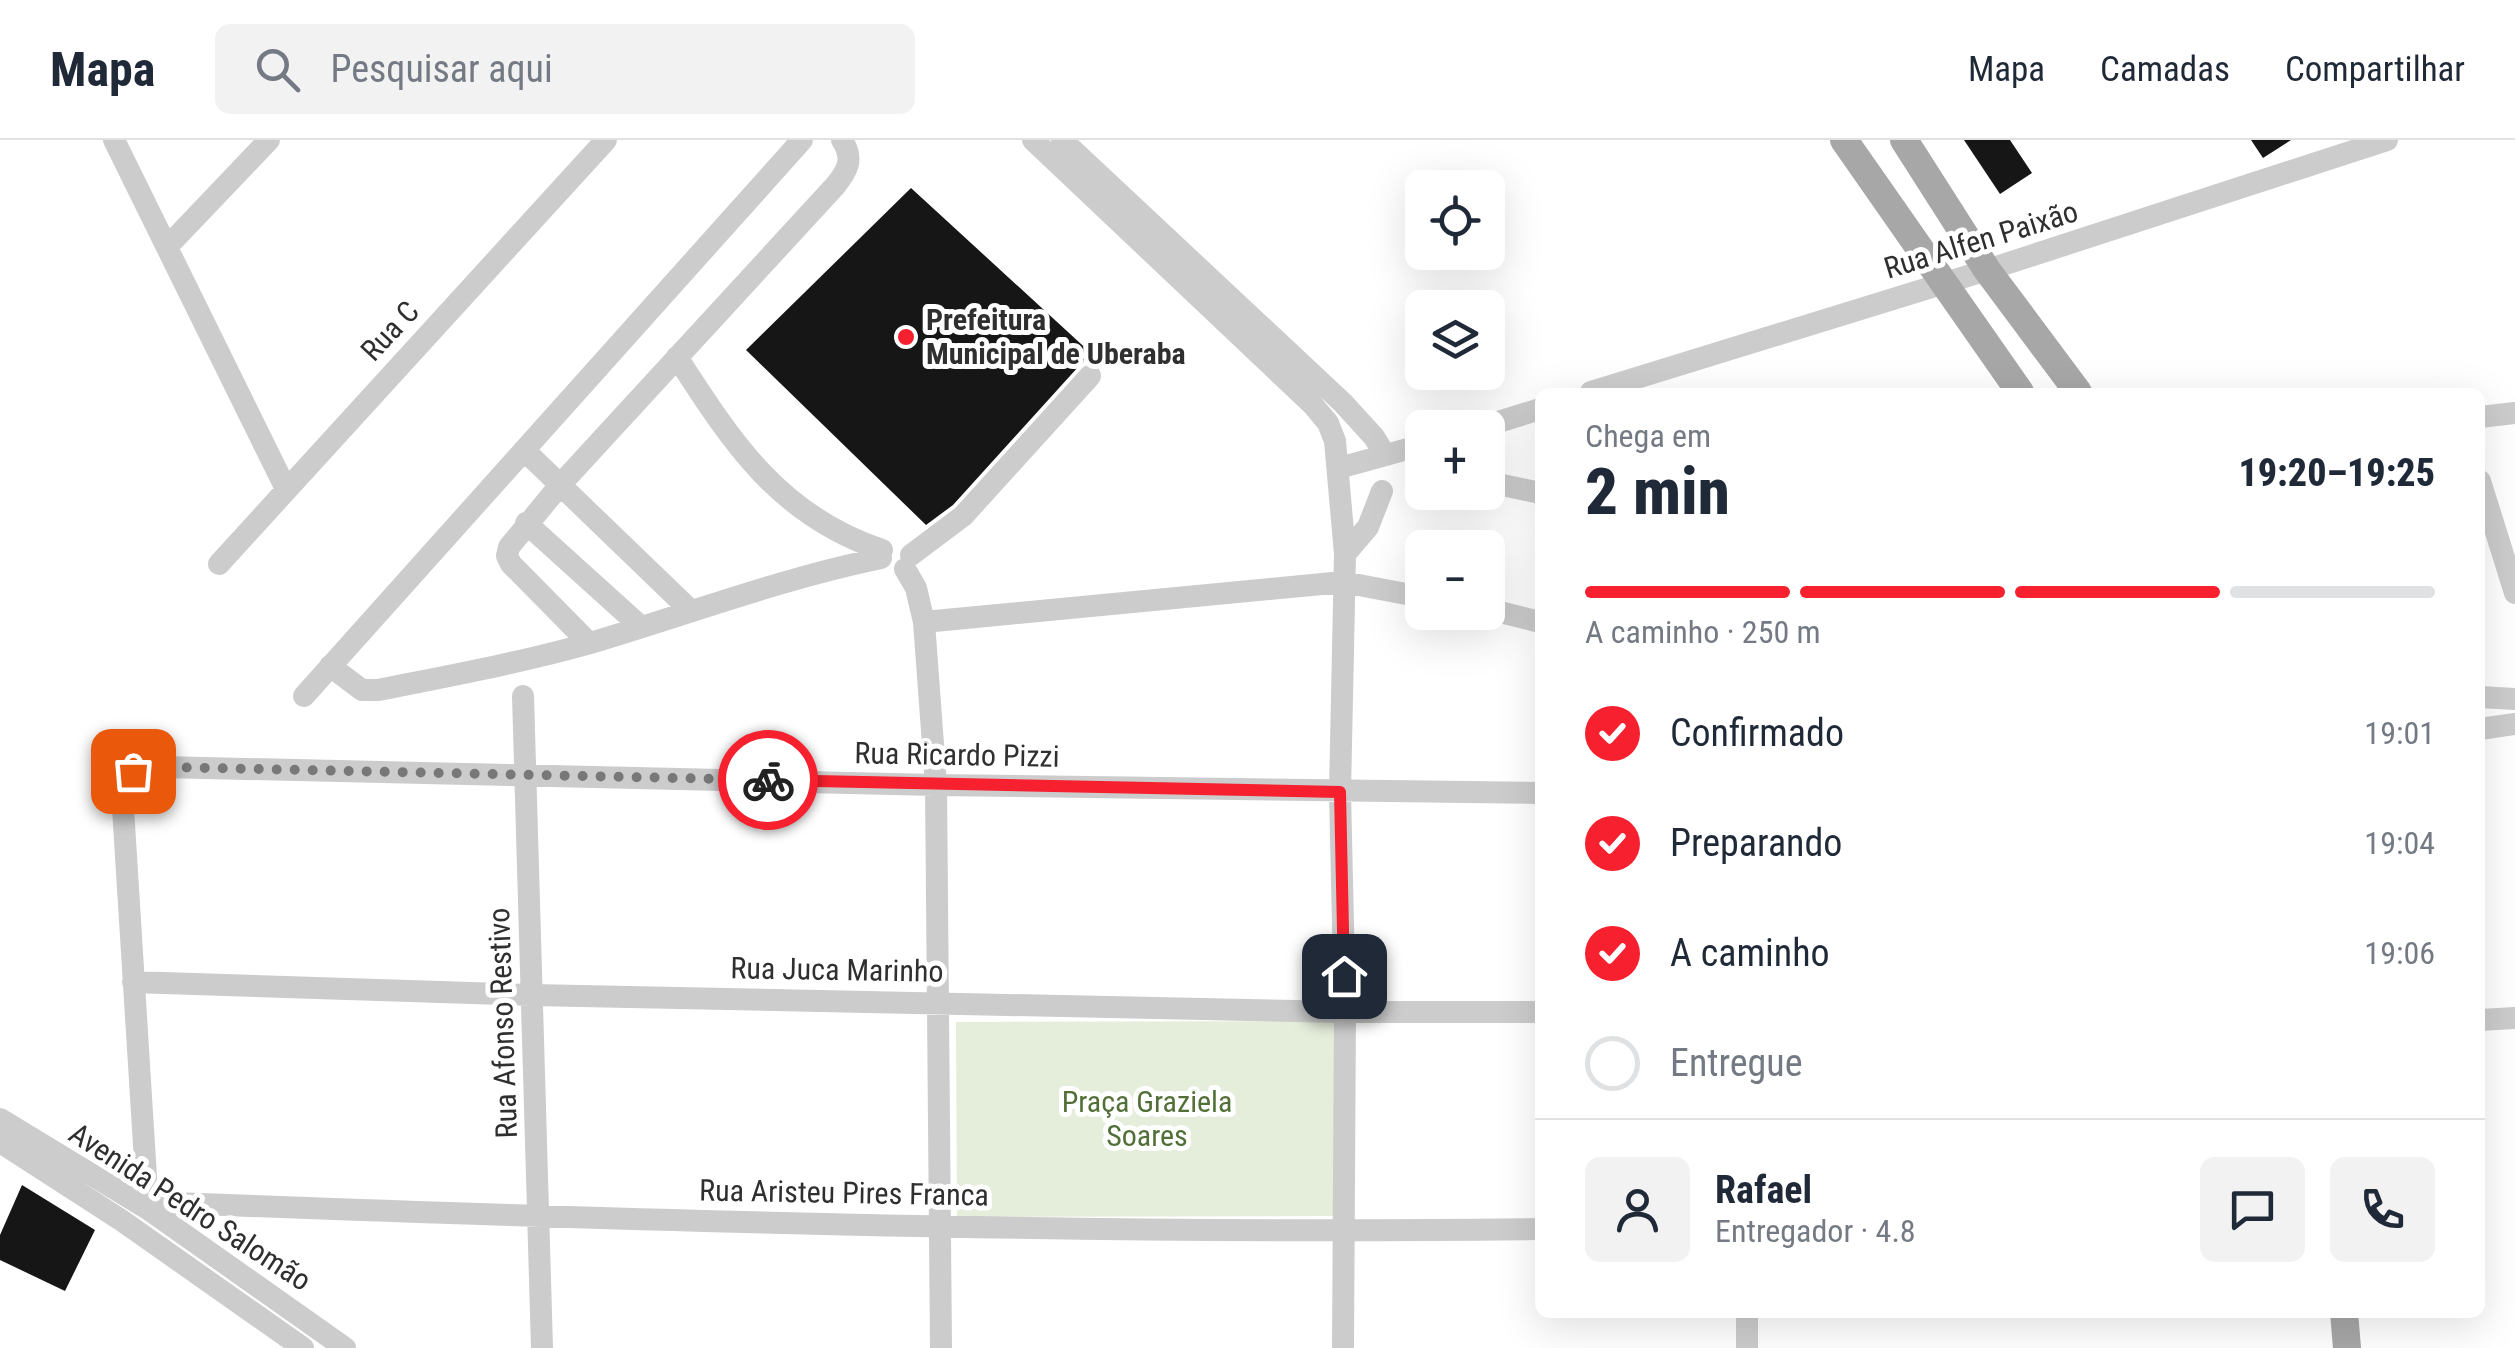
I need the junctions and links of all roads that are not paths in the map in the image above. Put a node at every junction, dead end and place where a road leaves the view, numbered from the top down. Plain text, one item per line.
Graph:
1 (114, 140) edge
2 (269, 140) edge
3 (606, 140) edge
4 (802, 140) edge
5 (842, 140) edge
6 (1033, 140) edge
7 (1062, 140) edge
8 (1844, 140) edge
9 (1904, 140) edge
10 (2387, 140) edge
11 (167, 247) junction
12 (1987, 270) junction
13 (1943, 283) junction
14 (678, 358) junction
15 (1090, 376) dead end
16 (1605, 388) edge
17 (2017, 388) edge
18 (2075, 388) edge
19 (1535, 410) edge
20 (2515, 413) edge
21 (2485, 416) edge
22 (1505, 419) edge
23 (524, 450) junction
24 (1405, 450) edge
25 (1405, 453) edge
26 (1340, 468) junction
27 (560, 484) junction
28 (1505, 486) edge
29 (286, 489) junction
30 (1382, 491) dead end
31 (1535, 492) edge
32 (2485, 497) edge
33 (526, 523) junction
34 (881, 554) junction
35 (1345, 554) junction
36 (908, 562) junction
37 (219, 564) dead end
38 (1343, 582) junction
39 (2515, 593) edge
40 (1405, 594) edge
41 (690, 610) junction
42 (1505, 613) edge
43 (1535, 621) edge
44 (924, 622) junction
45 (640, 626) junction
46 (589, 643) junction
47 (330, 666) junction
48 (304, 696) dead end
49 (523, 696) dead end
50 (2485, 697) edge
51 (2515, 698) edge
52 (2515, 724) edge
53 (2485, 727) edge
54 (527, 774) junction
55 (936, 785) junction
56 (1340, 792) junction
57 (1535, 793) edge
58 (133, 982) junction
59 (532, 995) junction
60 (936, 1002) junction
61 (1345, 1012) junction
62 (1535, 1012) edge
63 (2515, 1018) edge
64 (2485, 1020) edge
65 (0, 1120) edge
66 (0, 1142) edge
67 (148, 1206) junction
68 (538, 1217) junction
69 (942, 1226) junction
70 (1535, 1229) edge
71 (1344, 1232) junction
72 (1746, 1318) edge
73 (2344, 1318) edge
74 (302, 1348) edge
75 (345, 1348) edge
76 (542, 1348) edge
77 (940, 1348) edge
78 (1343, 1348) edge
79 (1747, 1348) edge
80 (2347, 1348) edge

1 - 11 street
2 - 11 street
3 - 29 street, Rua C
4 - 23 street
5 - 14 street
6 - 26 street
7 - 24 street
8 - 13 main road
9 - 12 main road
10 - 12 street, Rua Alfen Paixão
11 - 29 street
12 - 13 street, Rua Alfen Paixão
12 - 18 main road
13 - 16 street, Rua Alfen Paixão
13 - 17 main road
14 - 27 street
14 - 34 street
15 - 36 street
19 - 22 street
20 - 21 street
23 - 27 street
23 - 47 street
25 - 26 street
26 - 35 street
27 - 33 street
27 - 41 street
28 - 31 street
29 - 37 street, Rua C
30 - 35 street
32 - 39 street
33 - 45 street
33 - 46 street
34 - 36 street
34 - 41 street
35 - 38 street
36 - 44 street
38 - 40 street
38 - 44 street
38 - 56 street
41 - 45 street
42 - 43 street
44 - 55 street
45 - 46 street
46 - 47 street
47 - 48 street
49 - 54 street, Rua Afonso Restivo
50 - 51 street
52 - 53 street
54 - 55 street, Rua Ricardo Pizzi
54 - 58 street, Rua Ricardo Pizzi
54 - 59 street, Rua Afonso Restivo
55 - 56 street, Rua Ricardo Pizzi
55 - 60 street
56 - 57 street, Rua Ricardo Pizzi
56 - 61 street
58 - 59 street, Rua Juca Marinho
58 - 67 street
59 - 60 street, Rua Juca Marinho
59 - 68 street, Rua Afonso Restivo
60 - 61 street, Rua Juca Marinho
60 - 69 street
61 - 62 street, Rua Juca Marinho
61 - 71 street
63 - 64 street
65 - 67 street, Avenida Pedro Salomão
66 - 74 street, Avenida Pedro Salomão
67 - 68 street, Rua Aristeu Pires Franca
67 - 75 street, Avenida Pedro Salomão
68 - 69 street, Rua Aristeu Pires Franca
68 - 76 street, Rua Afonso Restivo
69 - 71 street, Rua Aristeu Pires Franca
69 - 77 street
70 - 71 street, Rua Aristeu Pires Franca
71 - 78 street
72 - 79 street
73 - 80 main road

